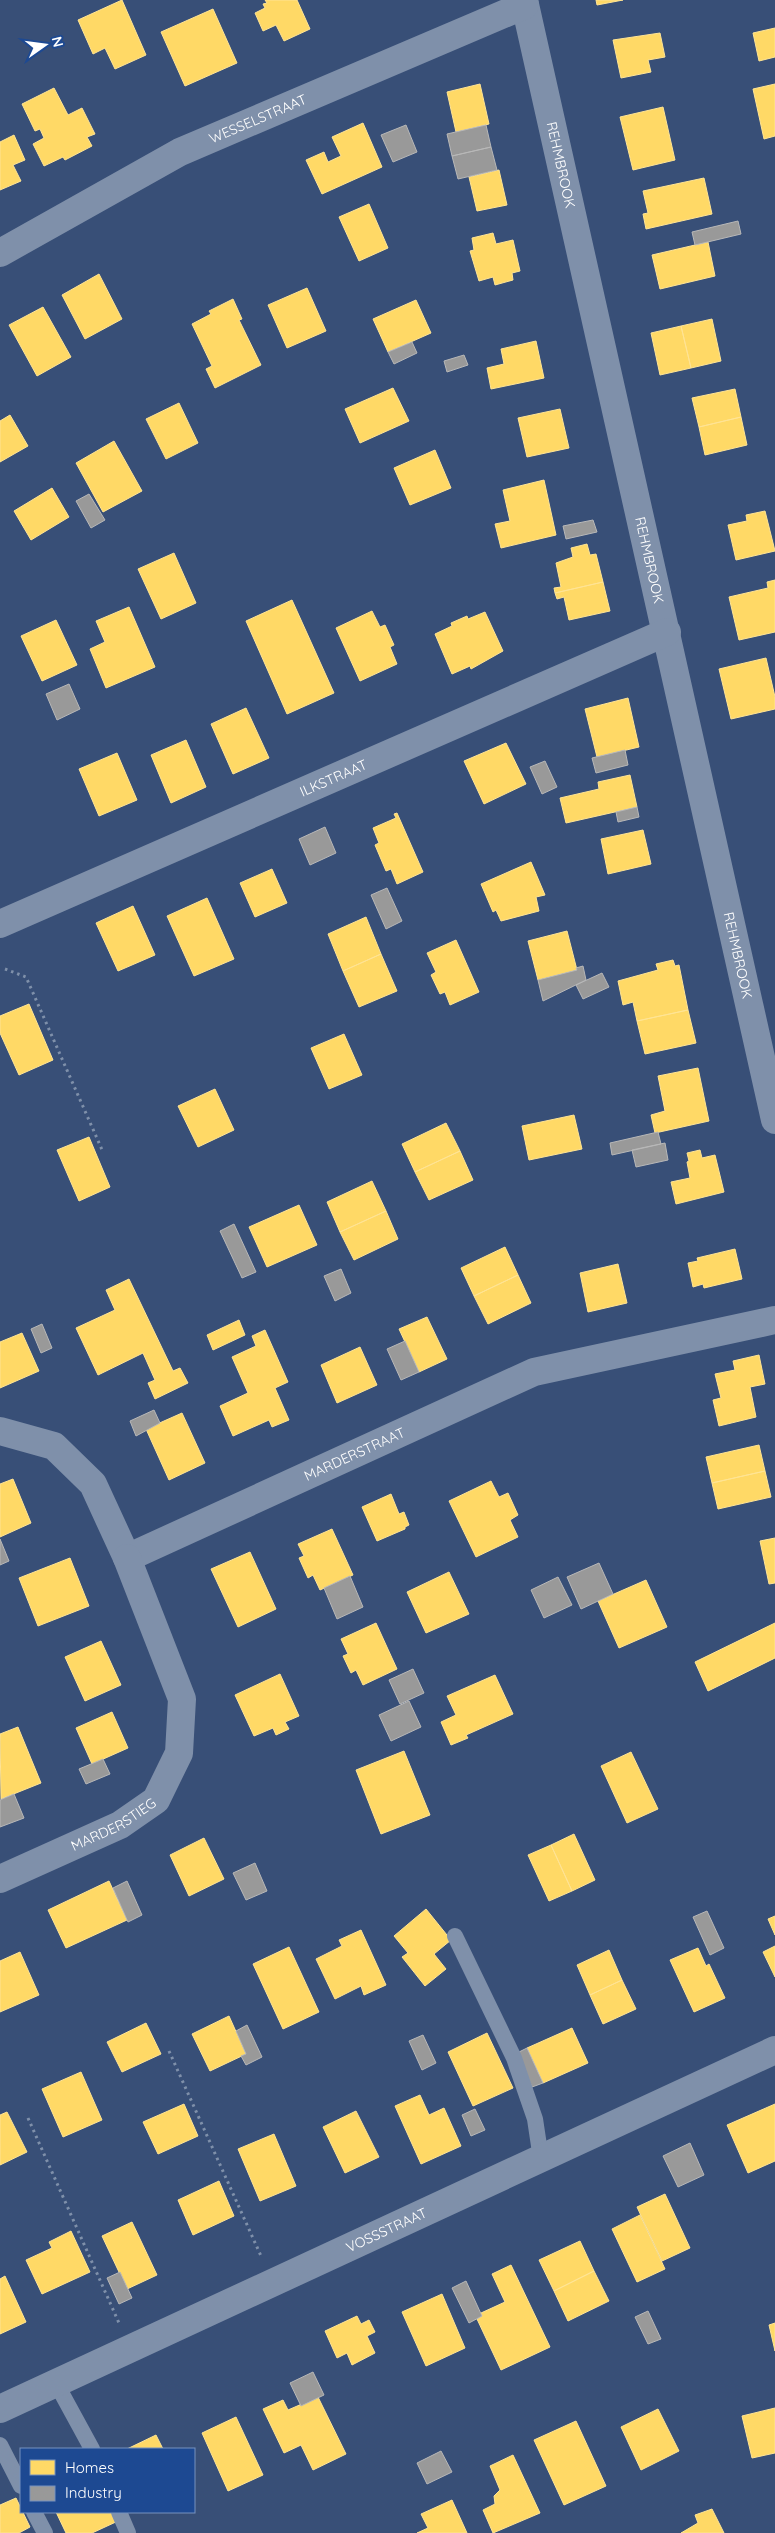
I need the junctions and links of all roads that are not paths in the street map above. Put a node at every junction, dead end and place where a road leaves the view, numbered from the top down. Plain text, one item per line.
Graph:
1 (525, 2) edge
2 (0, 253) edge
3 (667, 632) junction
4 (0, 924) edge
5 (775, 1120) edge
6 (775, 1320) edge
7 (0, 1431) edge
8 (127, 1558) junction
9 (0, 1879) edge
10 (455, 1936) dead end
11 (775, 2050) edge
12 (541, 2159) junction
13 (56, 2383) junction
14 (0, 2409) edge
15 (0, 2445) edge
16 (91, 2448) edge
17 (20, 2484) edge
18 (35, 2513) edge
19 (119, 2513) edge
20 (45, 2533) edge
21 (128, 2533) edge

1 - 2 street, WESSELSTRAAT
1 - 3 street, REHMBROOK
3 - 4 street, ILKSTRAAT
3 - 5 street, REHMBROOK
6 - 8 street, MARDERSTRAAT
7 - 8 street
8 - 9 street, MARDERSTIEG
10 - 12 lane
11 - 12 street, VOSSSTRAAT
12 - 13 street, VOSSSTRAAT
13 - 14 street, VOSSSTRAAT
13 - 16 lane
15 - 17 lane
18 - 20 lane
19 - 21 lane

